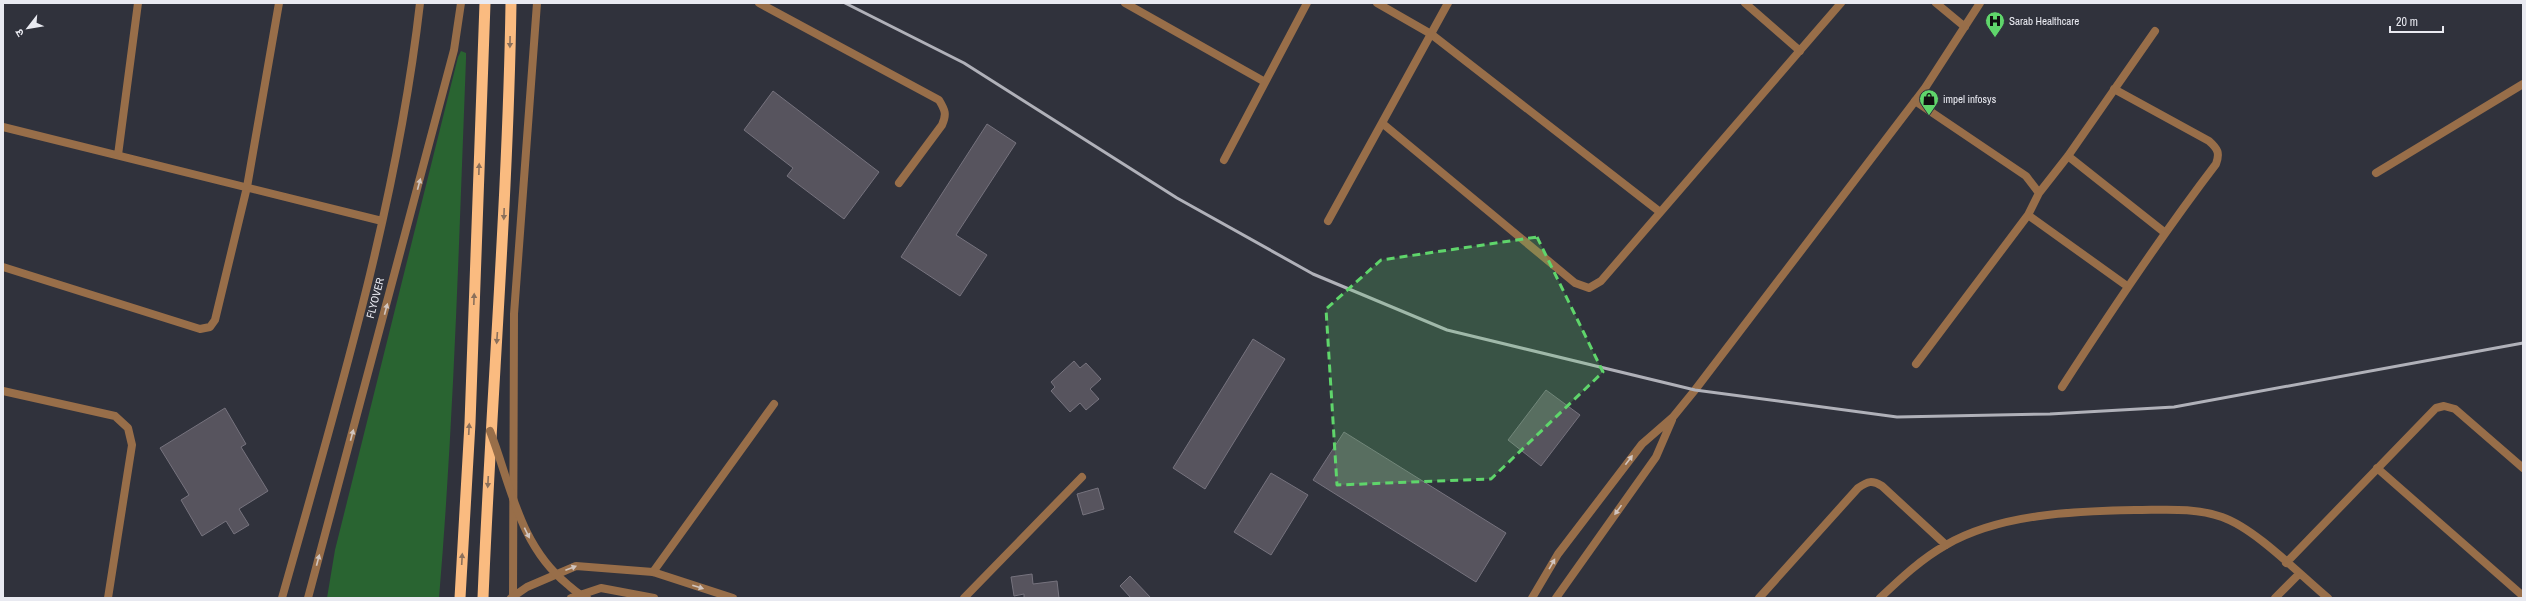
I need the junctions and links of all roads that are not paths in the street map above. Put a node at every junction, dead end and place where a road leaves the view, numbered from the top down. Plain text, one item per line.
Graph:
1 (138, 3) edge
2 (279, 3) edge
3 (420, 3) edge
4 (461, 3) edge
5 (485, 3) edge
6 (511, 3) edge
7 (536, 3) edge
8 (759, 3) edge
9 (1125, 3) edge
10 (1307, 3) edge
11 (1377, 3) edge
12 (1448, 3) edge
13 (1745, 3) edge
14 (1841, 3) edge
15 (1936, 3) edge
16 (1980, 3) edge
17 (1965, 27) junction
18 (2154, 31) dead end
19 (1431, 34) junction
20 (1800, 51) junction
21 (1265, 82) junction
22 (2523, 84) edge
23 (2114, 90) junction
24 (1915, 101) junction
25 (1382, 123) junction
26 (3, 126) edge
27 (118, 155) junction
28 (2068, 156) junction
29 (1224, 160) dead end
30 (2376, 173) dead end
31 (899, 183) dead end
32 (247, 187) junction
33 (2039, 194) junction
34 (1660, 212) junction
35 (2028, 215) junction
36 (382, 221) junction
37 (1328, 221) dead end
38 (2164, 232) junction
39 (3, 267) edge
40 (2126, 286) junction
41 (1916, 364) dead end
42 (2062, 387) dead end
43 (3, 391) edge
44 (774, 404) dead end
45 (1673, 417) junction
46 (490, 431) junction
47 (2377, 468) junction
48 (2523, 468) edge
49 (1082, 477) dead end
50 (1946, 545) junction
51 (2286, 563) junction
52 (653, 572) junction
53 (2299, 574) junction
54 (2523, 596) edge
55 (512, 597) edge
56 (108, 598) edge
57 (282, 598) edge
58 (308, 598) edge
59 (460, 598) edge
60 (482, 598) edge
61 (571, 598) edge
62 (587, 598) edge
63 (654, 598) edge
64 (733, 598) edge
65 (964, 598) edge
66 (1532, 598) edge
67 (1556, 598) edge
68 (1759, 598) edge
69 (1880, 598) edge
70 (2275, 598) edge
71 (2328, 598) edge

1 - 27 street
2 - 32 street
3 - 36 street
58 -> 4 street, FLYOVER
59 -> 5 highway
6 -> 46 highway
7 - 55 street
8 - 31 street
9 - 21 street
10 - 21 street
11 - 19 street
12 - 19 street
13 - 20 street
14 - 20 street
15 - 17 street
16 - 17 street
17 - 24 street
18 - 23 street
19 - 25 street
19 - 34 street
20 - 34 street
21 - 29 street
22 - 30 street
23 - 28 street
23 - 38 street
24 - 33 street
24 - 45 street
25 - 34 street
25 - 37 street
26 - 27 street
27 - 32 street
28 - 33 street
28 - 38 street
32 - 36 street
32 - 39 street
33 - 35 street
35 - 40 street
35 - 41 street
36 - 57 street
38 - 40 street
40 - 42 street
43 - 56 street
44 - 52 street
66 -> 45 street
45 -> 67 street
46 -> 60 highway
46 -> 62 street, bridge
47 - 48 street
47 - 51 street
47 - 54 street
49 - 65 street
50 - 51 street
50 - 68 street
50 - 69 street
51 - 53 street
55 -> 52 street
52 -> 64 street
53 - 70 street
53 - 71 street
61 - 63 street

